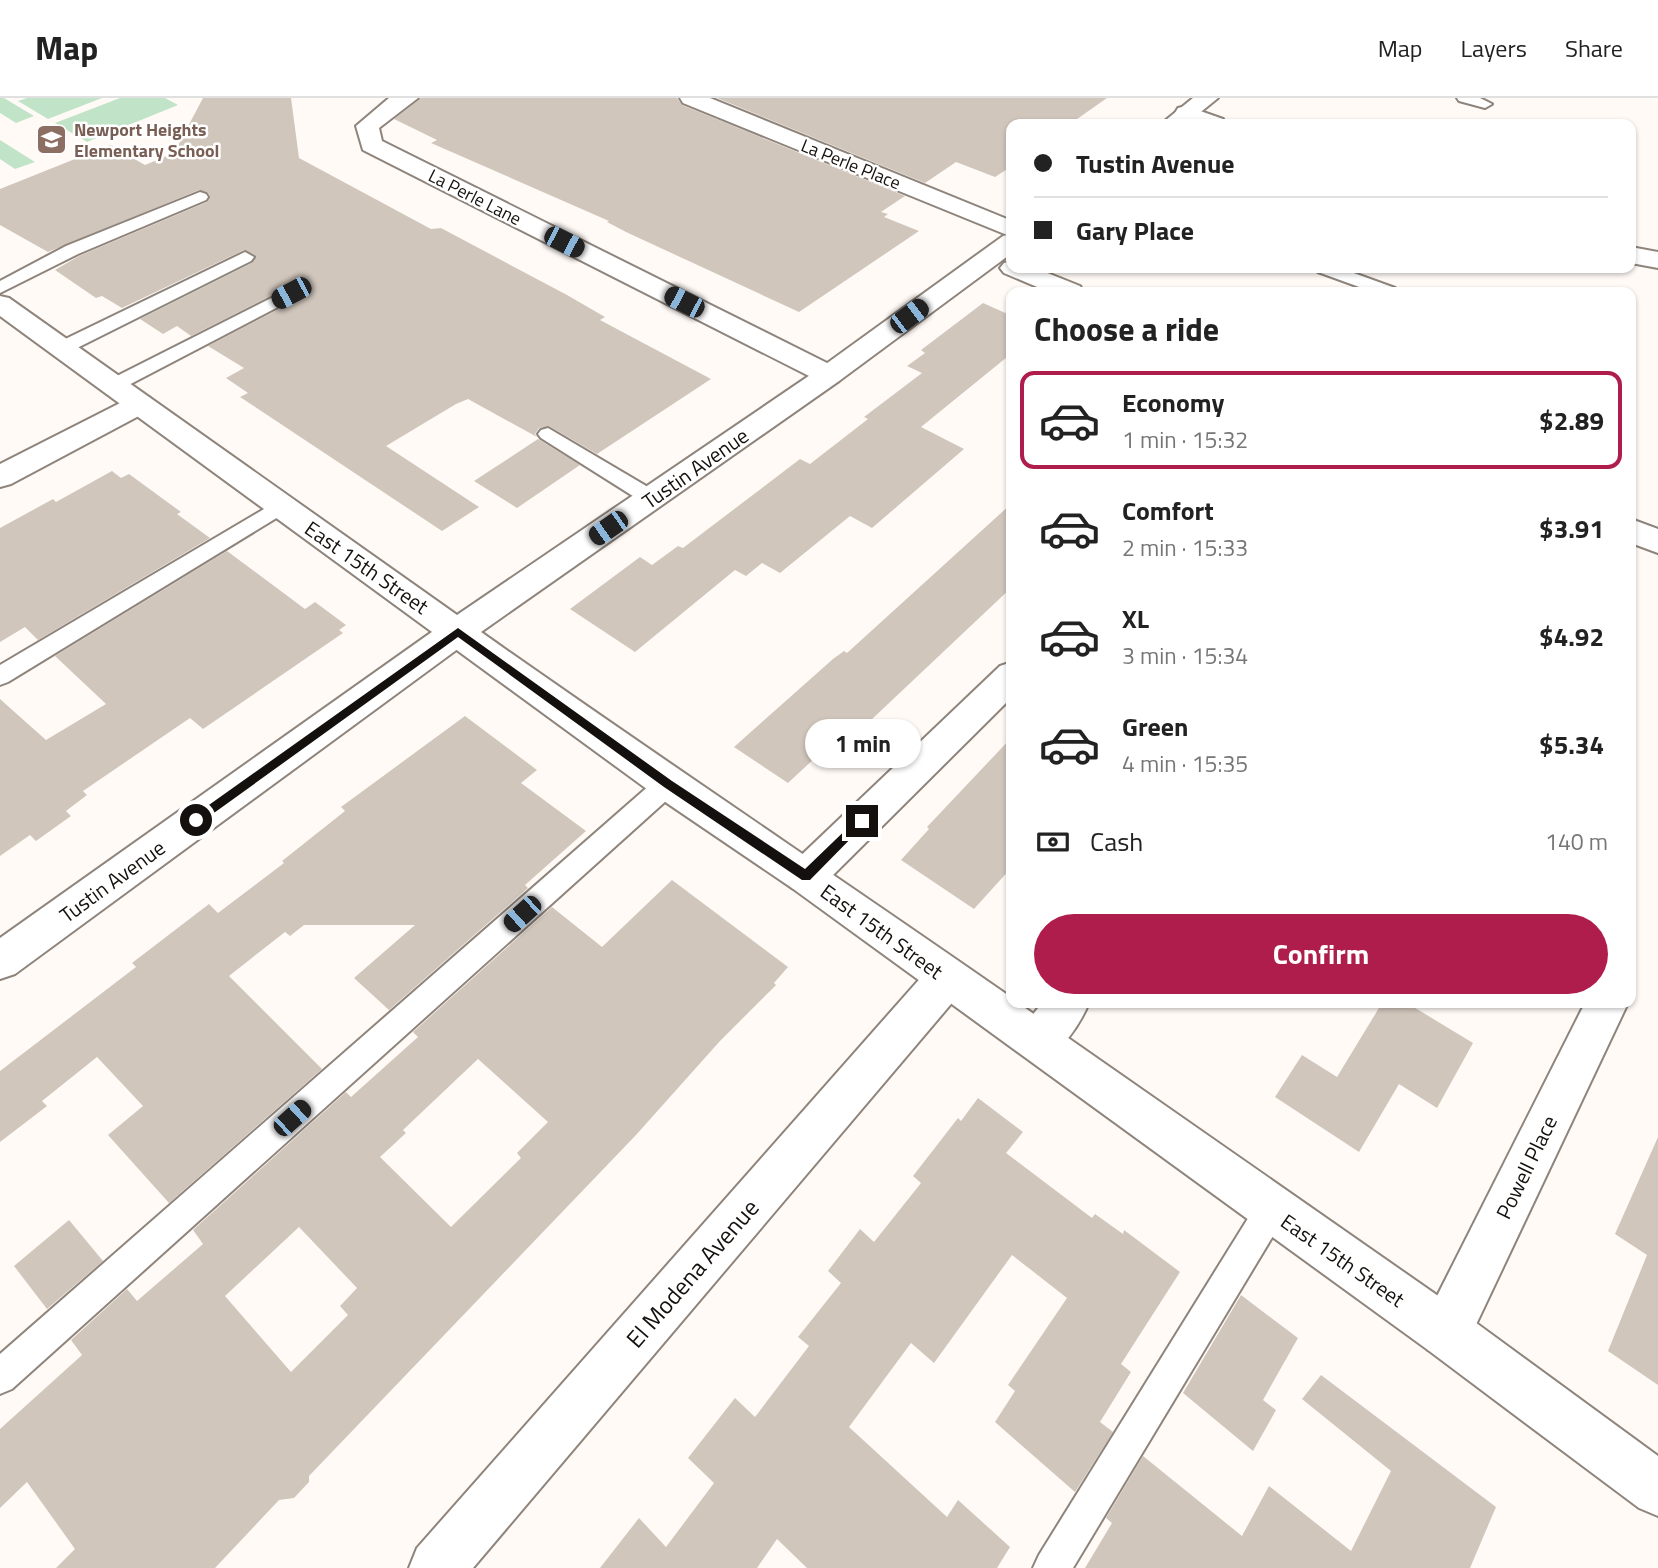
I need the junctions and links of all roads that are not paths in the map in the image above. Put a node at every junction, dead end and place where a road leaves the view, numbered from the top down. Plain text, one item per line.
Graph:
1 (407, 98) edge
2 (691, 98) edge
3 (1464, 98) edge
4 (1485, 104) dead end
5 (1191, 107) edge
6 (1208, 119) edge
7 (200, 197) dead end
8 (1006, 228) edge
9 (1636, 255) edge
10 (244, 257) dead end
11 (1006, 258) edge
12 (1658, 260) edge
13 (1034, 273) edge
14 (1338, 273) edge
15 (1061, 287) edge
16 (1375, 287) edge
17 (291, 293) dead end
18 (3, 305) edge
19 (270, 322) dead end
20 (62, 348) junction
21 (829, 375) junction
22 (127, 395) junction
23 (548, 434) dead end
24 (0, 477) edge
25 (651, 498) junction
26 (281, 506) junction
27 (1636, 532) edge
28 (1658, 542) edge
29 (458, 631) junction
30 (0, 676) edge
31 (1006, 681) edge
32 (668, 784) junction
33 (806, 876) junction
34 (0, 961) edge
35 (947, 978) junction
36 (1064, 1008) edge
37 (1605, 1008) edge
38 (1038, 1041) junction
39 (1271, 1210) junction
40 (1446, 1332) junction
41 (0, 1377) edge
42 (1658, 1489) edge
43 (437, 1568) edge
44 (1052, 1568) edge

1 - 21 street, La Perle Lane
2 - 8 street, La Perle Place
3 - 4 lane
5 - 6 street
7 - 18 lane
9 - 12 street
10 - 20 lane
11 - 21 street, Tustin Avenue
13 - 15 street
14 - 16 lane
17 - 22 lane
18 - 20 street, East 15th Street
19 - 22 lane
20 - 22 street, East 15th Street
21 - 25 street, Tustin Avenue
22 - 24 street
22 - 26 street, East 15th Street
23 - 25 lane
25 - 29 street, Tustin Avenue
26 - 29 street, East 15th Street
26 - 30 lane
27 - 28 street
29 - 32 street, East 15th Street
29 - 34 street, Tustin Avenue
31 - 33 street
32 - 33 street, East 15th Street
32 - 41 lane
33 - 35 street, East 15th Street
35 - 38 street, East 15th Street
35 - 43 street, El Modena Avenue
36 - 38 street
37 - 40 street, Powell Place
38 - 39 street, East 15th Street
39 - 40 street, East 15th Street
39 - 44 lane
40 - 42 street, East 15th Street

